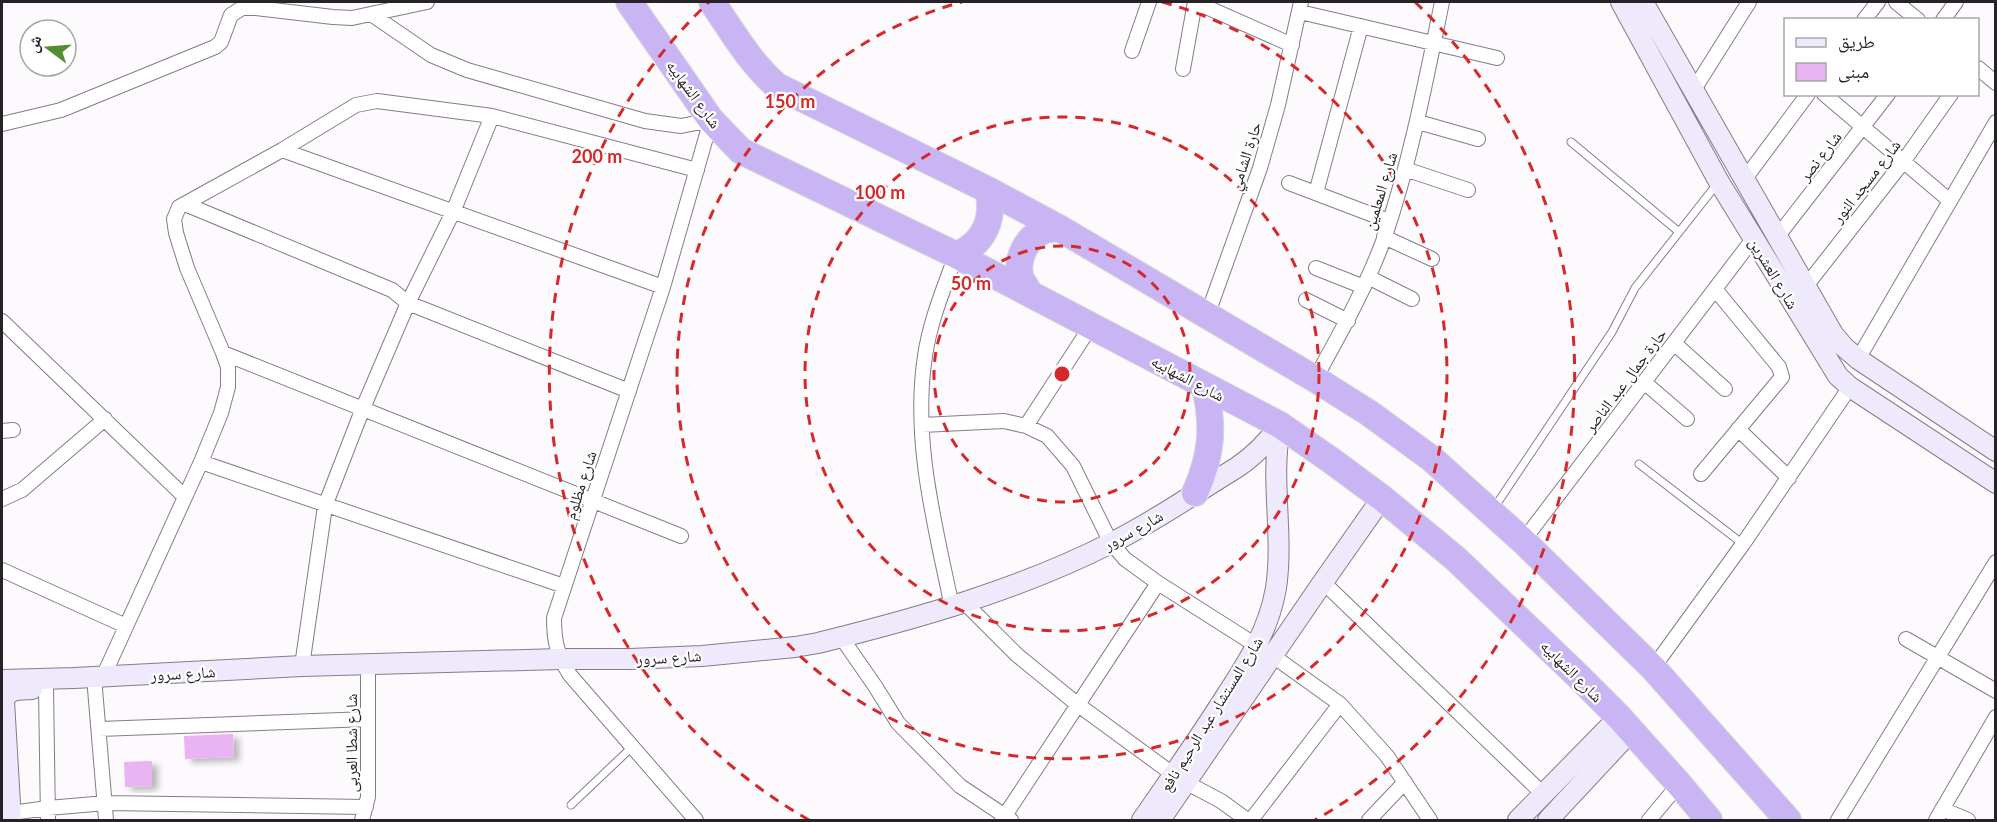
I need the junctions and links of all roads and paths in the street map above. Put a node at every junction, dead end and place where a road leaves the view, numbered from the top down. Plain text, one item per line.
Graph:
1 (427, 2) edge
2 (629, 2) edge
3 (712, 2) edge
4 (1149, 2) edge
5 (1195, 2) edge
6 (1442, 2) edge
7 (1621, 2) edge
8 (1643, 2) edge
9 (1749, 2) edge
10 (1878, 2) edge
11 (1896, 2) edge
12 (1956, 2) edge
13 (254, 5) edge
14 (1300, 7) edge
15 (371, 14) junction
16 (1866, 18) edge
17 (1916, 18) edge
18 (1944, 18) edge
19 (1361, 26) junction
20 (1434, 43) junction
21 (1292, 45) junction
22 (1132, 51) dead end
23 (1497, 58) dead end
24 (1183, 69) dead end
25 (1979, 70) edge
26 (1995, 83) edge
27 (1693, 91) junction
28 (1807, 96) edge
29 (1826, 96) edge
30 (1887, 96) edge
31 (1950, 96) edge
32 (492, 116) junction
33 (711, 120) junction
34 (1418, 122) junction
35 (1995, 122) edge
36 (2, 124) edge
37 (1863, 128) junction
38 (1478, 139) dead end
39 (1571, 142) dead end
40 (282, 150) junction
41 (1903, 162) junction
42 (1405, 169) junction
43 (697, 170) junction
44 (1744, 180) junction
45 (1719, 182) junction
46 (1289, 183) dead end
47 (988, 190) junction
48 (1468, 190) dead end
49 (1316, 193) junction
50 (1950, 201) junction
51 (185, 204) junction
52 (453, 212) junction
53 (1389, 221) junction
54 (1059, 228) junction
55 (1679, 232) junction
56 (1384, 237) junction
57 (1777, 237) junction
58 (1753, 239) junction
59 (956, 255) junction
60 (1432, 259) dead end
61 (1316, 268) dead end
62 (1366, 282) junction
63 (1806, 286) junction
64 (663, 287) junction
65 (1715, 289) junction
66 (1029, 292) junction
67 (1412, 299) dead end
68 (1306, 300) dead end
69 (408, 303) junction
70 (1207, 316) junction
71 (2, 321) edge
72 (1348, 321) junction
73 (1091, 326) junction
74 (1674, 343) junction
75 (224, 353) junction
76 (1858, 359) junction
77 (1315, 379) junction
78 (1644, 382) junction
79 (1205, 387) junction
80 (1850, 387) junction
81 (1725, 389) dead end
82 (629, 391) junction
83 (363, 408) junction
84 (1943, 416) junction
85 (105, 419) junction
86 (1687, 419) dead end
87 (922, 425) junction
88 (1280, 425) junction
89 (1026, 426) junction
90 (1738, 429) junction
91 (1929, 439) junction
92 (1995, 451) edge
93 (201, 462) junction
94 (1640, 464) dead end
95 (1701, 474) dead end
96 (1789, 478) junction
97 (1995, 483) edge
98 (1195, 493) junction
99 (185, 497) junction
100 (1382, 498) junction
101 (2, 499) edge
102 (591, 501) junction
103 (325, 506) junction
104 (1492, 512) junction
105 (681, 536) dead end
106 (1523, 541) junction
107 (1112, 543) junction
108 (1743, 544) junction
109 (1994, 569) edge
110 (2, 570) edge
111 (1323, 582) junction
112 (1158, 583) junction
113 (564, 586) junction
114 (958, 605) junction
115 (126, 626) junction
116 (841, 637) junction
117 (1906, 639) dead end
118 (1265, 652) junction
119 (1937, 657) junction
120 (560, 659) junction
121 (368, 665) junction
122 (302, 666) junction
123 (1653, 668) junction
124 (90, 678) junction
125 (2, 680) edge
126 (33, 686) junction
127 (1995, 691) edge
128 (1077, 704) junction
129 (1341, 704) junction
130 (1995, 717) edge
131 (368, 719) junction
132 (1625, 724) junction
133 (99, 729) junction
134 (632, 747) junction
135 (1181, 779) junction
136 (1405, 782) junction
137 (1679, 784) junction
138 (1543, 794) junction
139 (106, 803) junction
140 (572, 805) dead end
141 (48, 814) edge
142 (364, 814) edge
143 (1939, 815) edge
144 (11, 817) edge
145 (1006, 819) edge
146 (106, 820) edge
147 (696, 820) edge
148 (1142, 820) edge
149 (1160, 820) edge
150 (1249, 820) edge
151 (1370, 820) edge
152 (1430, 820) edge
153 (1518, 820) edge
154 (1548, 820) edge
155 (1649, 820) edge
156 (1709, 820) edge
157 (1788, 820) edge
158 (1838, 820) edge
159 (1968, 820) edge

1 - 15 street
2 - 33 highway, شارع الشهابيه
3 - 47 highway
4 - 22 street
5 - 21 street
5 - 24 street
6 - 20 street, شارع المعلمين
7 - 45 street, شارع العشرين
8 - 27 street, شارع العشرين
9 - 27 street
10 - 16 street
11 - 17 street
12 - 18 street
13 - 15 street
13 - 36 street
14 - 19 street
14 - 21 street, حارة الشامي
15 - 33 street
19 - 20 street
19 - 49 street
20 - 23 street
20 - 34 street, شارع المعلمين
21 - 70 street, حارة الشامي
25 - 26 street
27 - 44 street, شارع العشرين
28 - 44 street
29 - 37 street
30 - 37 street, شارع نصر
31 - 41 street, شارع مسجد النور
32 - 40 street
32 - 43 street
32 - 52 street
33 - 43 street, شارع مظلوم
33 - 59 highway, شارع الشهابيه
34 - 38 street
34 - 42 street, شارع المعلمين
35 - 50 street
37 - 41 street
37 - 57 street, شارع نصر
39 - 55 lane
40 - 51 street
40 - 52 street
41 - 50 street
41 - 63 street, شارع مسجد النور
42 - 48 street
42 - 53 street, شارع المعلمين
43 - 64 street, شارع مظلوم
44 - 57 street, شارع العشرين
45 - 55 lane
45 - 58 street, شارع العشرين
46 - 49 street
47 - 54 highway
47 - 59 highway
49 - 53 street
50 - 76 street
51 - 69 street
51 - 75 street
52 - 64 street
52 - 69 street
53 - 56 street, شارع المعلمين
54 - 66 highway
54 - 70 highway
55 - 104 lane
56 - 60 street
56 - 62 street, شارع المعلمين
57 - 63 street, شارع العشرين
58 - 65 street, حارة جمال عبد الناصر
58 - 80 street, شارع العشرين
59 - 66 highway, شارع الشهابيه
59 - 87 street
61 - 62 street
62 - 67 street
62 - 72 street, شارع المعلمين
63 - 76 street, شارع العشرين
64 - 82 street, شارع مظلوم
65 - 74 street, حارة جمال عبد الناصر
65 - 90 street
66 - 73 highway, شارع الشهابيه
68 - 72 street
69 - 82 street
69 - 83 street
70 - 77 highway
71 - 85 street
72 - 77 street, شارع المعلمين
73 - 79 highway, شارع الشهابيه
73 - 89 street
74 - 78 street, حارة جمال عبد الناصر
74 - 81 street
75 - 83 street
75 - 93 street
76 - 84 street, شارع العشرين
77 - 104 highway
78 - 86 street
78 - 106 street, حارة جمال عبد الناصر
79 - 88 highway, شارع الشهابيه
79 - 98 highway
80 - 91 street, شارع العشرين
80 - 96 street
82 - 102 street, شارع مظلوم
83 - 102 street
83 - 103 street
84 - 91 street
84 - 92 street, شارع العشرين
85 - 99 street
85 - 101 street
87 - 89 street
87 - 114 street
88 - 98 street, شارع سرور
88 - 100 highway, شارع الشهابيه
88 - 118 street, شارع المستشار عبد الرحيم نافع
89 - 107 street
90 - 95 street
90 - 96 street
91 - 97 street, شارع العشرين
93 - 99 street
93 - 103 street
94 - 108 lane
96 - 108 street
98 - 107 street, شارع سرور
99 - 115 street
100 - 111 street, شارع المستشار عبد الرحيم نافع
100 - 132 highway, شارع الشهابيه
102 - 105 street
102 - 113 street, شارع مظلوم
103 - 113 street
103 - 122 street
104 - 106 highway
106 - 123 highway
107 - 112 street
107 - 114 street, شارع سرور
108 - 123 street
109 - 119 street
110 - 115 street
111 - 118 street, شارع المستشار عبد الرحيم نافع
111 - 138 street
112 - 118 street
112 - 128 street
113 - 120 street, شارع مظلوم
114 - 116 street, شارع سرور
114 - 128 street
115 - 124 street
116 - 120 street, شارع سرور
116 - 145 street
117 - 119 street
118 - 129 street
118 - 135 street, شارع المستشار عبد الرحيم نافع
119 - 127 street
119 - 158 street
120 - 121 street, شارع سرور
120 - 134 street, شارع مظلوم
121 - 122 street, شارع سرور
121 - 131 street, شارع شطا العربى
122 - 124 street, شارع سرور
123 - 157 highway
124 - 126 street, شارع سرور
124 - 133 street
125 - 126 street, شارع سرور
126 - 141 street
126 - 144 street
128 - 135 street
128 - 145 street
129 - 136 street
129 - 150 street
130 - 143 street
131 - 133 street
131 - 142 street, شارع شطا العربى
132 - 137 highway, شارع الشهابيه
132 - 138 street
132 - 154 street
133 - 139 street
134 - 140 lane
134 - 147 street, شارع مظلوم
135 - 148 street, شارع المستشار عبد الرحيم نافع
135 - 149 street, شارع المستشار عبد الرحيم نافع
135 - 150 street
136 - 151 street
136 - 152 street
137 - 155 street
137 - 156 highway, شارع الشهابيه
138 - 153 street
139 - 141 street
139 - 142 street
139 - 146 street
141 - 144 street
143 - 159 street

